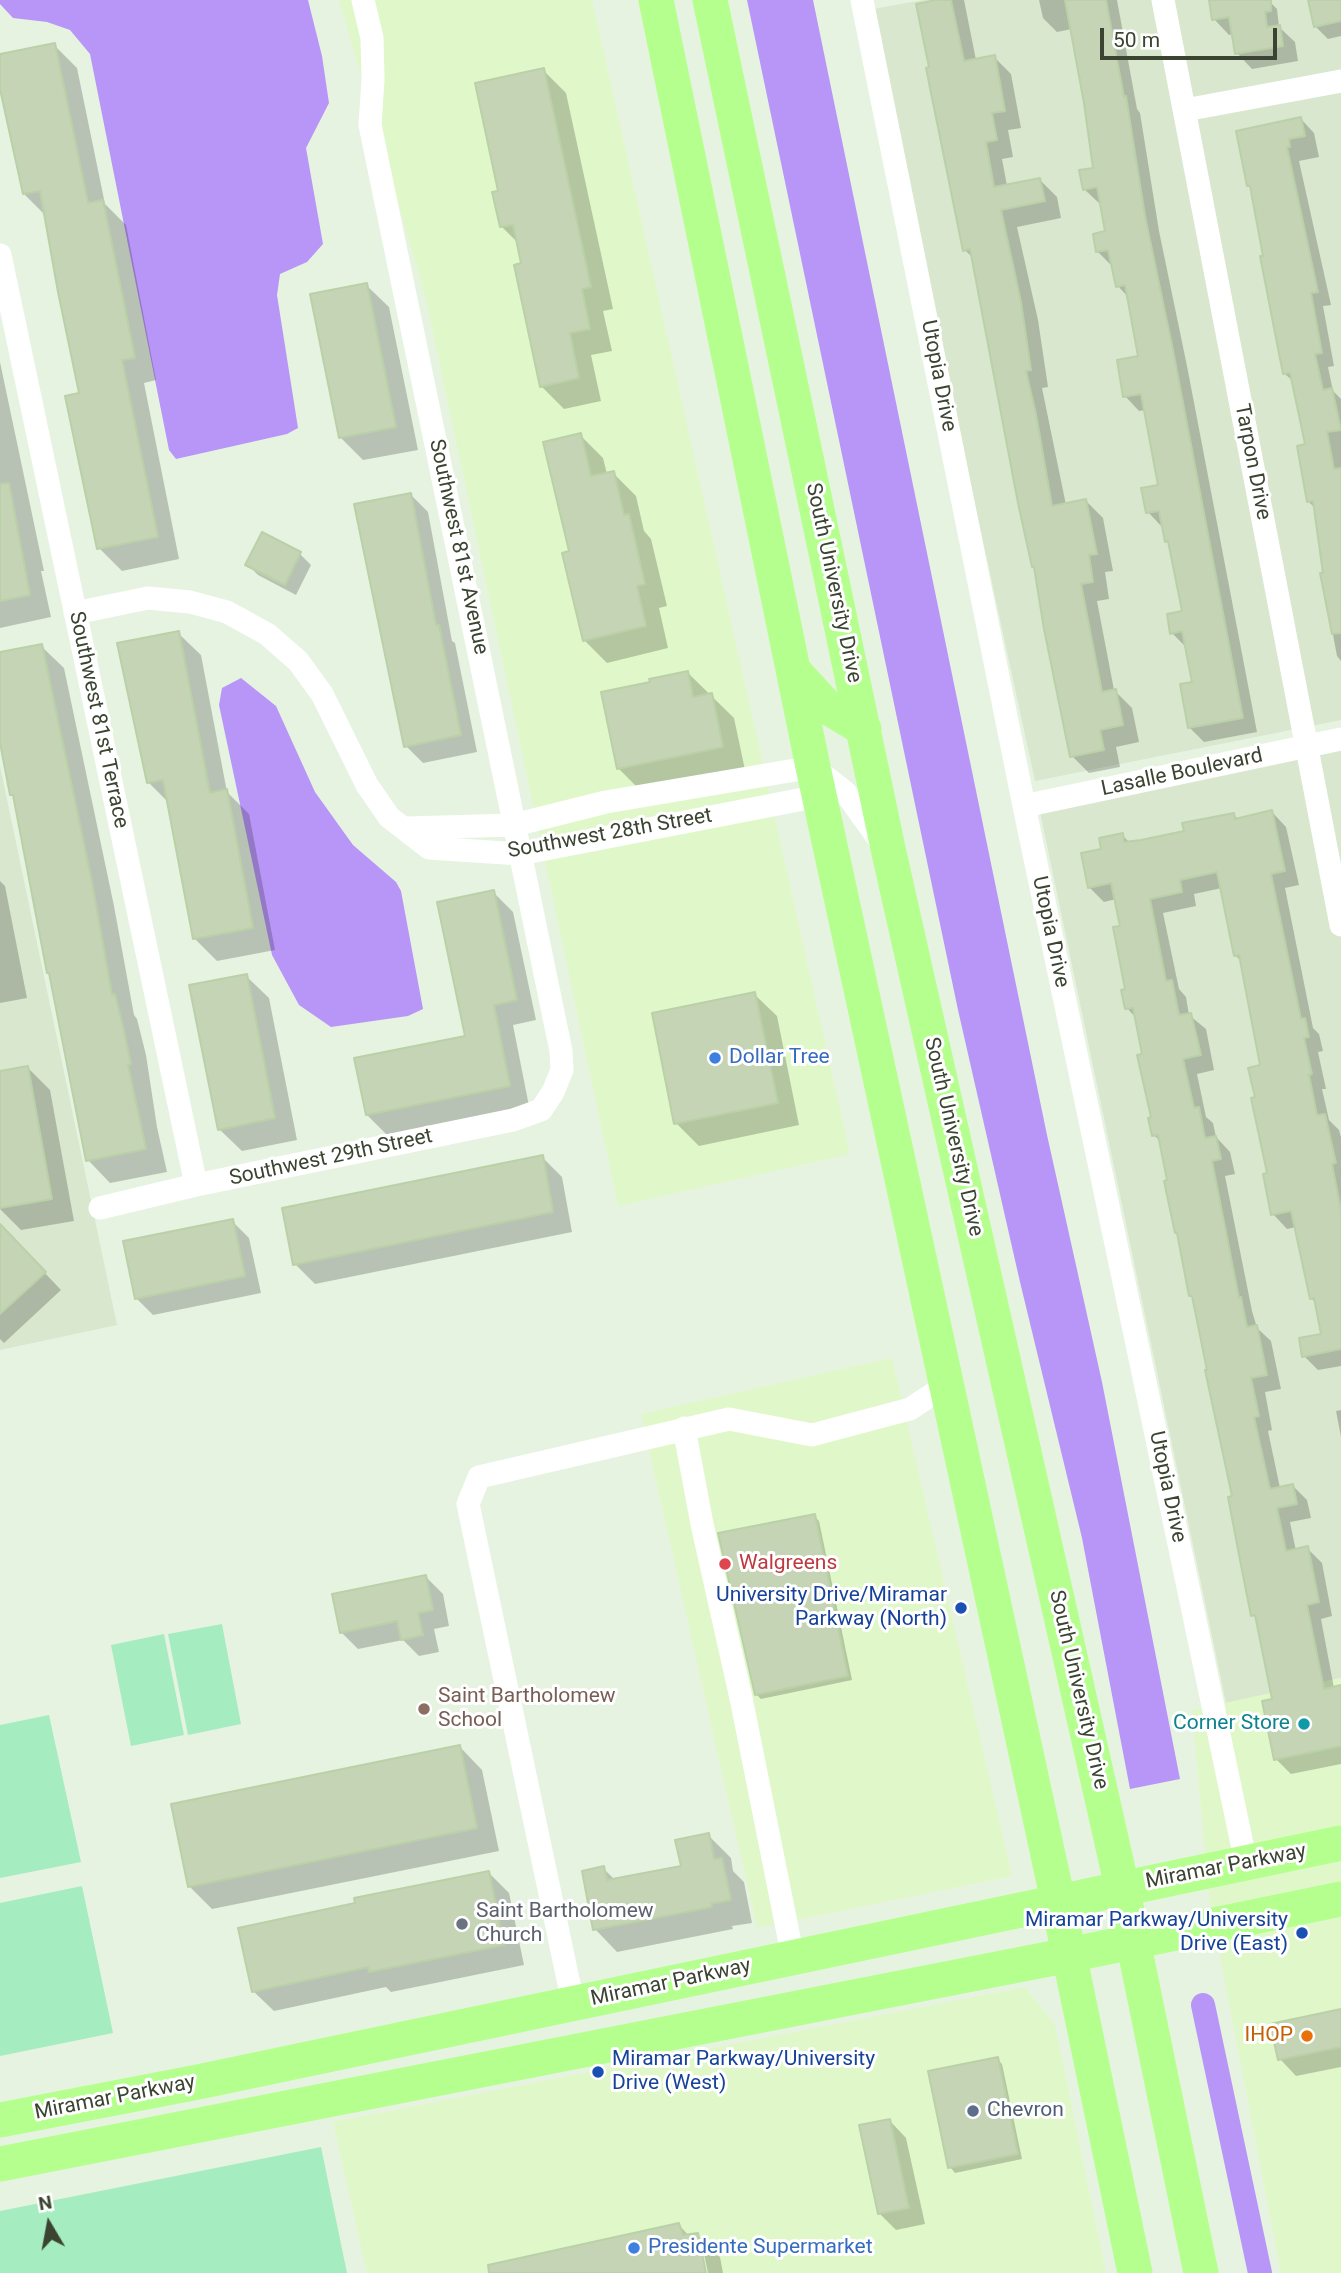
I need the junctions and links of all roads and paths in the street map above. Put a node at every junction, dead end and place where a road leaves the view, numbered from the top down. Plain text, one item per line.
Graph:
1 (363, 0) edge
2 (656, 0) edge
3 (710, 0) edge
4 (862, 0) edge
5 (1163, 0) edge
6 (1341, 81) edge
7 (1185, 110) junction
8 (0, 255) edge
9 (75, 613) junction
10 (793, 670) junction
11 (864, 729) junction
12 (1341, 739) edge
13 (1306, 747) junction
14 (816, 781) junction
15 (1024, 806) junction
16 (514, 825) junction
17 (406, 828) junction
18 (520, 853) junction
19 (889, 853) junction
20 (1341, 925) edge
21 (553, 1092) joint
22 (196, 1185) junction
23 (100, 1208) dead end
24 (948, 1384) junction
25 (684, 1429) junction
26 (1341, 1843) edge
27 (1246, 1863) junction
28 (1122, 1887) junction
29 (1341, 1899) edge
30 (1058, 1901) junction
31 (1134, 1942) junction
32 (1069, 1955) junction
33 (793, 1958) junction
34 (573, 2003) junction
35 (377, 2044) junction
36 (536, 2060) junction
37 (198, 2082) junction
38 (354, 2095) junction
39 (0, 2120) edge
40 (166, 2132) junction
41 (0, 2164) edge
42 (1135, 2273) edge
43 (1201, 2273) edge

1 - 16 street, Southwest 81st Avenue
2 - 10 main road
3 - 11 main road, South University Drive
4 - 15 street, Utopia Drive
5 - 7 street, Tarpon Drive
6 - 7 street
7 - 13 street, Tarpon Drive
8 - 9 street, Southwest 81st Terrace
9 - 17 street, Southwest 28th Street
9 - 22 street, Southwest 81st Terrace
10 - 11 main road
10 - 14 main road
11 - 19 main road, South University Drive
12 - 13 street, Lasalle Boulevard
13 - 15 street, Lasalle Boulevard
13 - 20 street, Tarpon Drive
14 - 16 street, Southwest 28th Street
14 - 18 street, Southwest 28th Street
14 - 19 street
14 - 24 main road
15 - 27 street, Utopia Drive
16 - 17 street, Southwest 28th Street
16 - 18 street, Southwest 81st Avenue
17 - 18 street, Southwest 28th Street
18 - 21 street, Southwest 81st Avenue
19 - 28 main road, South University Drive
21 - 22 street, Southwest 29th Street
22 - 23 street, Southwest 29th Street
24 - 25 street
24 - 30 main road
25 - 33 street
25 - 34 street
26 - 27 main road, Miramar Parkway
27 - 28 main road, Miramar Parkway
28 - 30 main road, Miramar Parkway
28 - 31 main road, South University Drive
29 - 31 main road, Miramar Parkway
30 - 32 main road
30 - 33 main road, Miramar Parkway
31 - 32 main road, Miramar Parkway
31 - 43 main road, South University Drive
32 - 36 main road, Miramar Parkway
32 - 42 main road
33 - 34 main road, Miramar Parkway
34 - 35 main road, Miramar Parkway
34 - 36 main road
35 - 37 main road, Miramar Parkway
35 - 38 main road
36 - 38 main road, Miramar Parkway
37 - 39 main road, Miramar Parkway
37 - 40 main road
38 - 40 main road, Miramar Parkway
40 - 41 main road, Miramar Parkway

